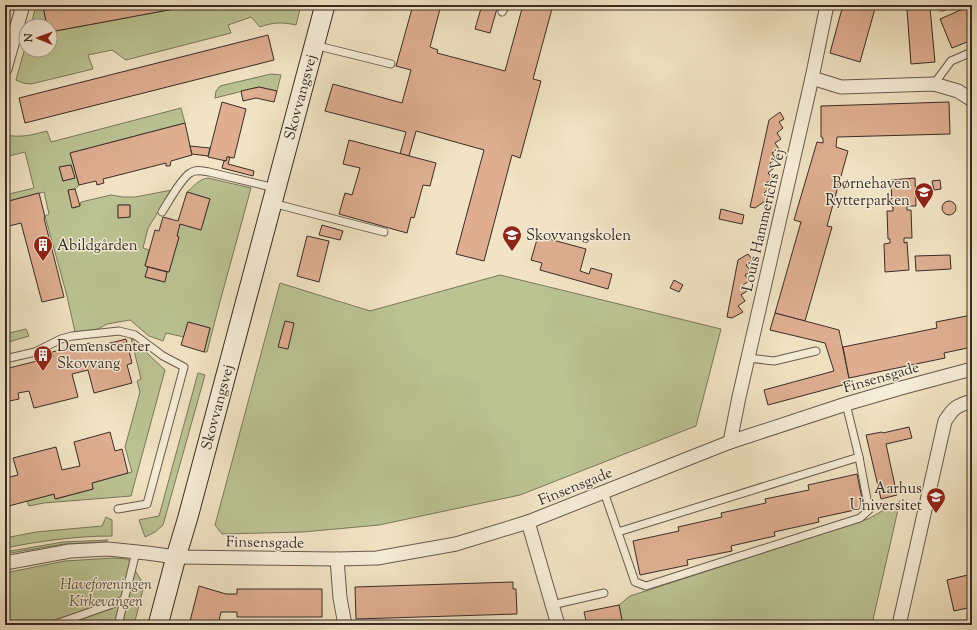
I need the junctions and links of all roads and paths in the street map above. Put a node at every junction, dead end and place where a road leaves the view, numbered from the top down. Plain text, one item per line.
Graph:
1 (23, 5) edge
2 (325, 5) edge
3 (827, 5) edge
4 (314, 45) junction
5 (972, 52) edge
6 (391, 64) dead end
7 (5, 69) edge
8 (812, 78) junction
9 (934, 84) junction
10 (972, 100) edge
11 (274, 196) junction
12 (162, 212) dead end
13 (384, 232) dead end
14 (816, 351) dead end
15 (748, 358) junction
16 (5, 359) edge
17 (972, 369) edge
18 (972, 401) edge
19 (846, 404) junction
20 (730, 442) junction
21 (859, 457) junction
22 (604, 492) junction
23 (118, 509) dead end
24 (528, 522) junction
25 (618, 532) junction
26 (136, 552) junction
27 (176, 557) junction
28 (337, 559) junction
29 (5, 563) edge
30 (604, 592) dead end
31 (124, 600) junction
32 (552, 605) junction
33 (52, 625) edge
34 (118, 625) edge
35 (158, 625) edge
36 (343, 625) edge
37 (558, 625) edge
38 (899, 625) edge

1 - 7 street
2 - 4 street, Skovvangsvej
3 - 8 street, Louis Hammerichs Vej
4 - 6 lane
4 - 11 street, Skovvangsvej
5 - 9 lane
8 - 9 street
8 - 15 street, Louis Hammerichs Vej
9 - 10 street
11 - 12 lane
11 - 13 lane
11 - 27 street, Skovvangsvej
14 - 15 lane
15 - 20 street, Louis Hammerichs Vej
16 - 23 lane
17 - 19 street, Finsensgade
18 - 38 street
19 - 20 street, Finsensgade
19 - 21 lane
20 - 22 street, Finsensgade
21 - 25 lane
21 - 25 lane
22 - 24 street, Finsensgade
22 - 25 lane
24 - 28 street, Finsensgade
24 - 32 street
26 - 27 street
26 - 29 street
26 - 31 lane
27 - 28 street, Finsensgade
27 - 35 street, Skovvangsvej
28 - 36 street
30 - 32 lane
31 - 33 lane
31 - 34 lane
32 - 37 street

